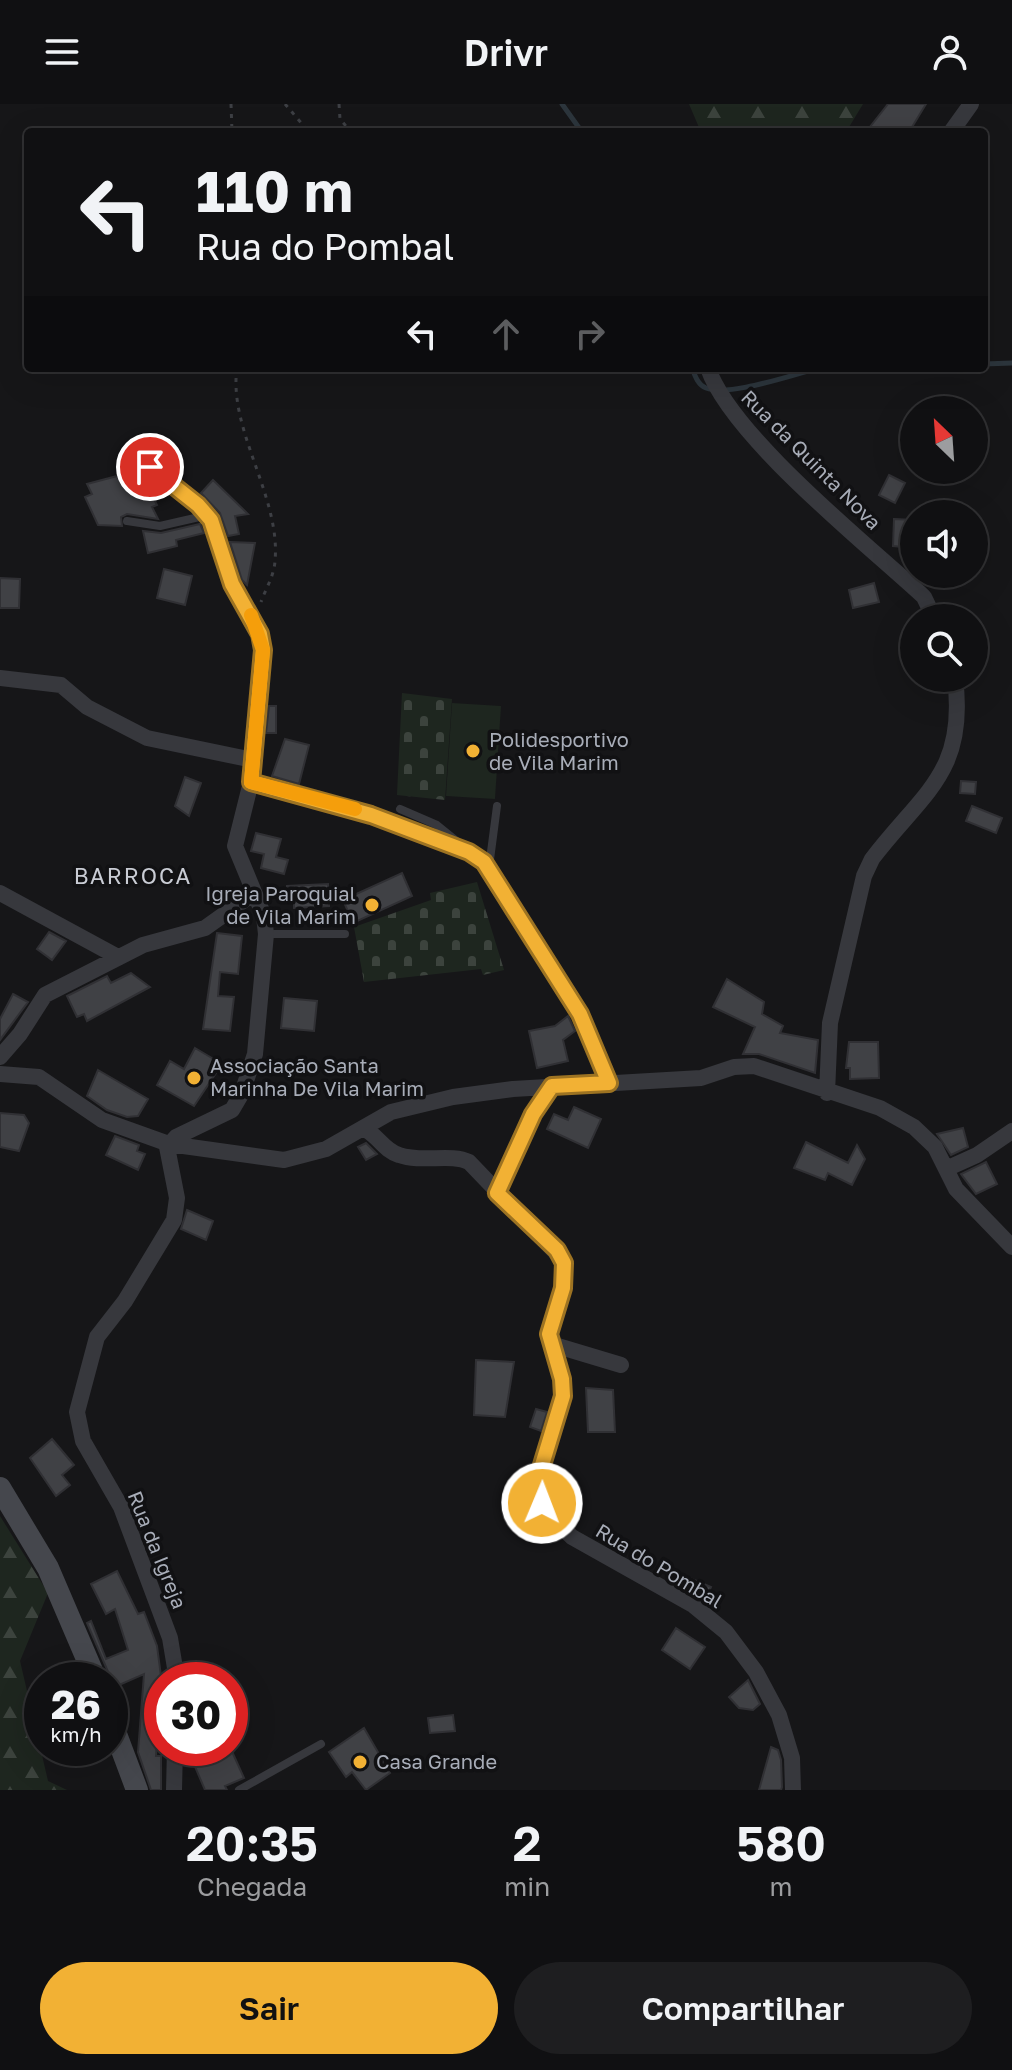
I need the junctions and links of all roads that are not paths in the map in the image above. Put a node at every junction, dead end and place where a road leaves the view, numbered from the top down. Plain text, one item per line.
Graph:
1 (971, 104) edge
2 (954, 128) edge
3 (710, 373) edge
4 (150, 467) dead end
5 (208, 515) junction
6 (127, 521) dead end
7 (927, 604) edge
8 (0, 678) edge
9 (957, 692) edge
10 (253, 760) junction
11 (251, 782) junction
12 (497, 806) dead end
13 (400, 809) dead end
14 (469, 852) junction
15 (489, 867) junction
16 (0, 893) edge
17 (254, 893) junction
18 (266, 934) junction
19 (345, 934) dead end
20 (118, 957) junction
21 (0, 1057) edge
22 (0, 1074) edge
23 (609, 1083) junction
24 (552, 1086) junction
25 (827, 1093) junction
26 (363, 1128) junction
27 (1012, 1131) edge
28 (169, 1144) junction
29 (946, 1169) junction
30 (497, 1193) junction
31 (1012, 1247) edge
32 (551, 1344) junction
33 (621, 1365) dead end
34 (0, 1488) edge
35 (88, 1662) edge
36 (174, 1662) edge
37 (321, 1744) dead end
38 (128, 1766) edge
39 (175, 1766) edge
40 (137, 1790) edge
41 (174, 1790) edge
42 (239, 1790) edge
43 (793, 1790) edge

1 - 2 street
3 - 7 street, Rua da Quinta Nova
4 - 5 street
5 - 6 lane
5 - 10 street
8 - 10 street
9 - 25 street
10 - 11 street
11 - 14 street
11 - 17 street
12 - 15 lane
13 - 14 lane
14 - 15 street
15 - 23 street
16 - 20 street
17 - 18 street
17 - 20 street
18 - 19 lane
18 - 28 street
20 - 21 street
22 - 28 street
23 - 24 street
23 - 25 street
24 - 26 street
24 - 30 street
25 - 29 street
26 - 28 street
26 - 30 street, Rua do Pombal
27 - 29 street
28 - 36 street, Rua da Igreja
29 - 31 street
30 - 32 street, Rua do Pombal
32 - 33 street
32 - 43 street, Rua do Pombal
34 - 35 street
37 - 42 lane
38 - 40 street
39 - 41 street

